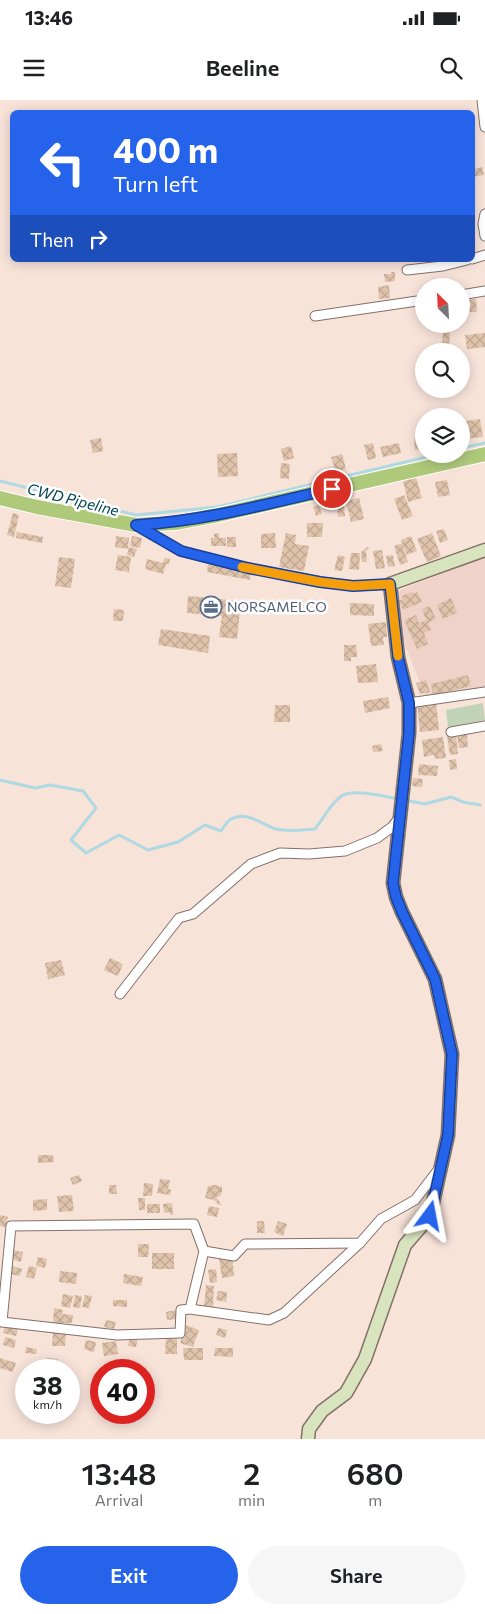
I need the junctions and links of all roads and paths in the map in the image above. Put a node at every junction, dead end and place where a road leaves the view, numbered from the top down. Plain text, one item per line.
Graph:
1 (482, 100) edge
2 (485, 127) edge
3 (485, 214) edge
4 (485, 236) edge
5 (459, 262) edge
6 (407, 270) dead end
7 (485, 291) edge
8 (470, 294) edge
9 (415, 301) edge
10 (315, 316) dead end
11 (485, 454) edge
12 (0, 498) edge
13 (136, 525) junction
14 (485, 550) edge
15 (390, 584) junction
16 (485, 692) edge
17 (409, 703) junction
18 (485, 726) edge
19 (451, 732) dead end
20 (399, 818) junction
21 (120, 994) dead end
22 (441, 1166) junction
23 (360, 1243) junction
24 (204, 1251) junction
25 (190, 1309) junction
26 (1, 1322) edge
27 (308, 1439) edge

1 - 2 street
3 - 4 street
5 - 6 street
7 - 8 street
9 - 10 street
11 - 13 main road
12 - 13 main road
13 - 15 street
14 - 15 street
15 - 17 street
16 - 17 street
17 - 20 street
18 - 19 street
20 - 21 street
20 - 22 street
22 - 23 street
22 - 27 street
23 - 24 street
23 - 25 street
24 - 25 street
24 - 26 street
25 - 26 street

